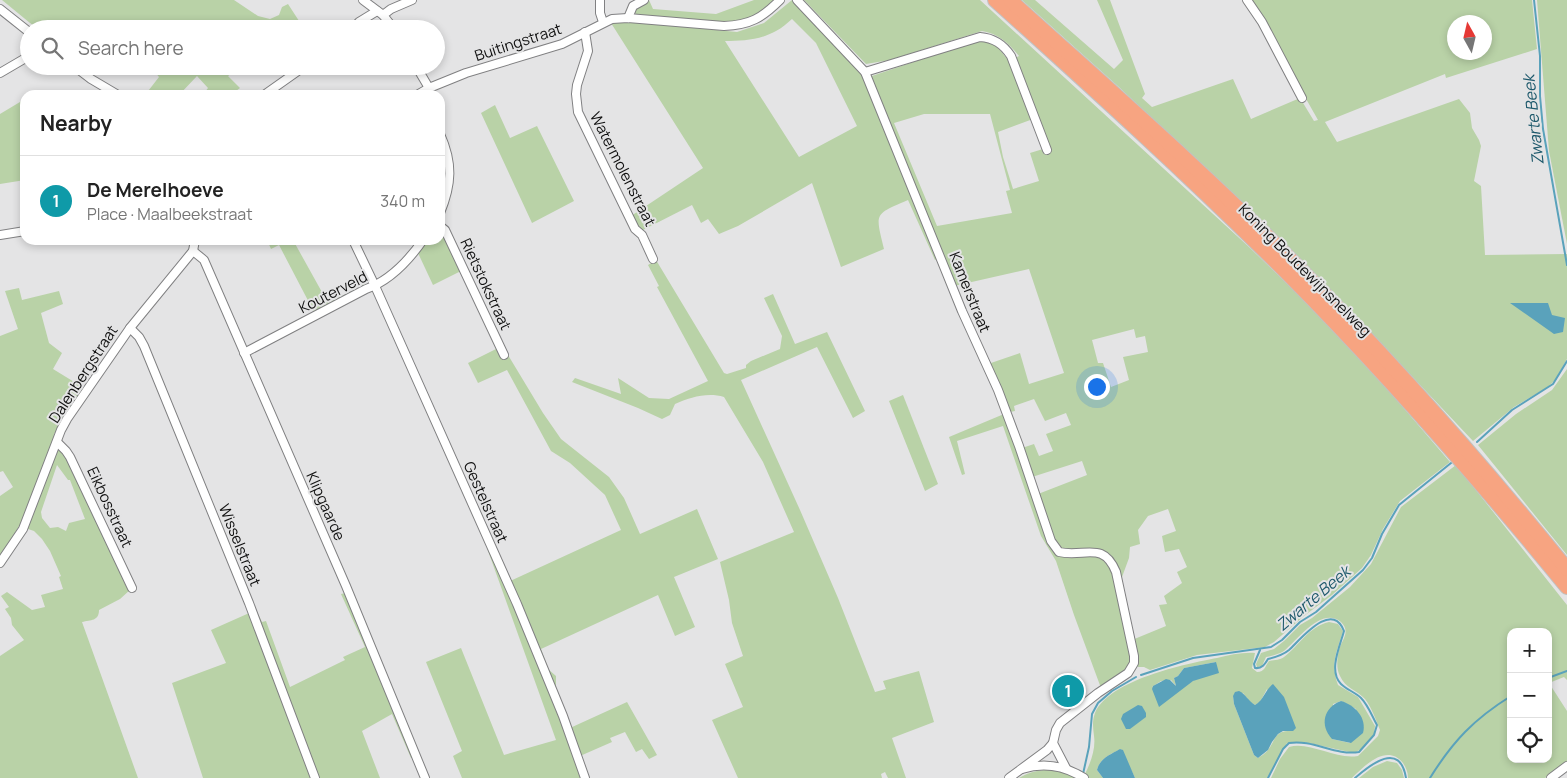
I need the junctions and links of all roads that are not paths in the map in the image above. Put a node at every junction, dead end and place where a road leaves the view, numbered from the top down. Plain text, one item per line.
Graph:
1 (364, 0) edge
2 (412, 0) edge
3 (600, 0) edge
4 (644, 0) edge
5 (780, 0) edge
6 (797, 0) edge
7 (995, 0) edge
8 (1010, 0) edge
9 (1247, 0) edge
10 (0, 9) edge
11 (380, 13) junction
12 (628, 18) junction
13 (363, 20) edge
14 (386, 20) edge
15 (603, 22) junction
16 (20, 25) edge
17 (584, 32) junction
18 (0, 61) edge
19 (20, 61) edge
20 (3, 71) edge
21 (866, 72) junction
22 (86, 75) edge
23 (292, 75) edge
24 (418, 75) edge
25 (110, 90) edge
26 (271, 90) edge
27 (422, 90) edge
28 (429, 90) edge
29 (1302, 98) dead end
30 (445, 147) edge
31 (1047, 150) dead end
32 (445, 199) edge
33 (445, 230) edge
34 (20, 233) edge
35 (0, 235) edge
36 (194, 245) edge
37 (355, 245) edge
38 (420, 245) edge
39 (193, 250) junction
40 (653, 259) dead end
41 (375, 286) junction
42 (130, 328) junction
43 (244, 353) junction
44 (504, 355) dead end
45 (57, 442) junction
46 (0, 563) edge
47 (1567, 569) edge
48 (1567, 587) edge
49 (132, 588) dead end
50 (1053, 744) junction
51 (1567, 766) edge
52 (1066, 768) junction
53 (1022, 769) junction
54 (1081, 776) edge
55 (315, 778) edge
56 (425, 778) edge
57 (585, 778) edge
58 (1009, 778) edge
59 (1551, 778) edge

1 - 11 street
2 - 11 street
3 - 15 street
4 - 12 street
5 - 12 street, Buitingstraat
6 - 21 street, Kamerstraat
7 - 48 highway, Koning Boudewijnsnelweg
8 - 47 highway, Koning Boudewijnsnelweg
9 - 29 street
10 - 16 street
11 - 13 street
11 - 14 street
12 - 15 street, Buitingstraat
15 - 17 street, Buitingstraat
17 - 28 street, Buitingstraat
17 - 40 street, Watermolenstraat
18 - 20 street
19 - 20 street
21 - 31 street
21 - 50 street, Kamerstraat
22 - 25 street
23 - 26 street
24 - 27 street
30 - 32 street
33 - 44 street, Rietstokstraat
34 - 35 street
36 - 39 street, Dalenbergstraat
37 - 41 street, Gestelstraat
38 - 41 street, Kouterveld
39 - 42 street, Dalenbergstraat
39 - 43 street, Klipgaarde
41 - 43 street, Kouterveld
41 - 57 street, Gestelstraat
42 - 45 street, Dalenbergstraat
42 - 55 street, Wisselstraat
43 - 56 street, Klipgaarde
45 - 46 street, Dalenbergstraat
45 - 49 street, Eikbosstraat
50 - 52 street
50 - 53 street
51 - 59 street
52 - 53 street
52 - 54 street
53 - 58 street

